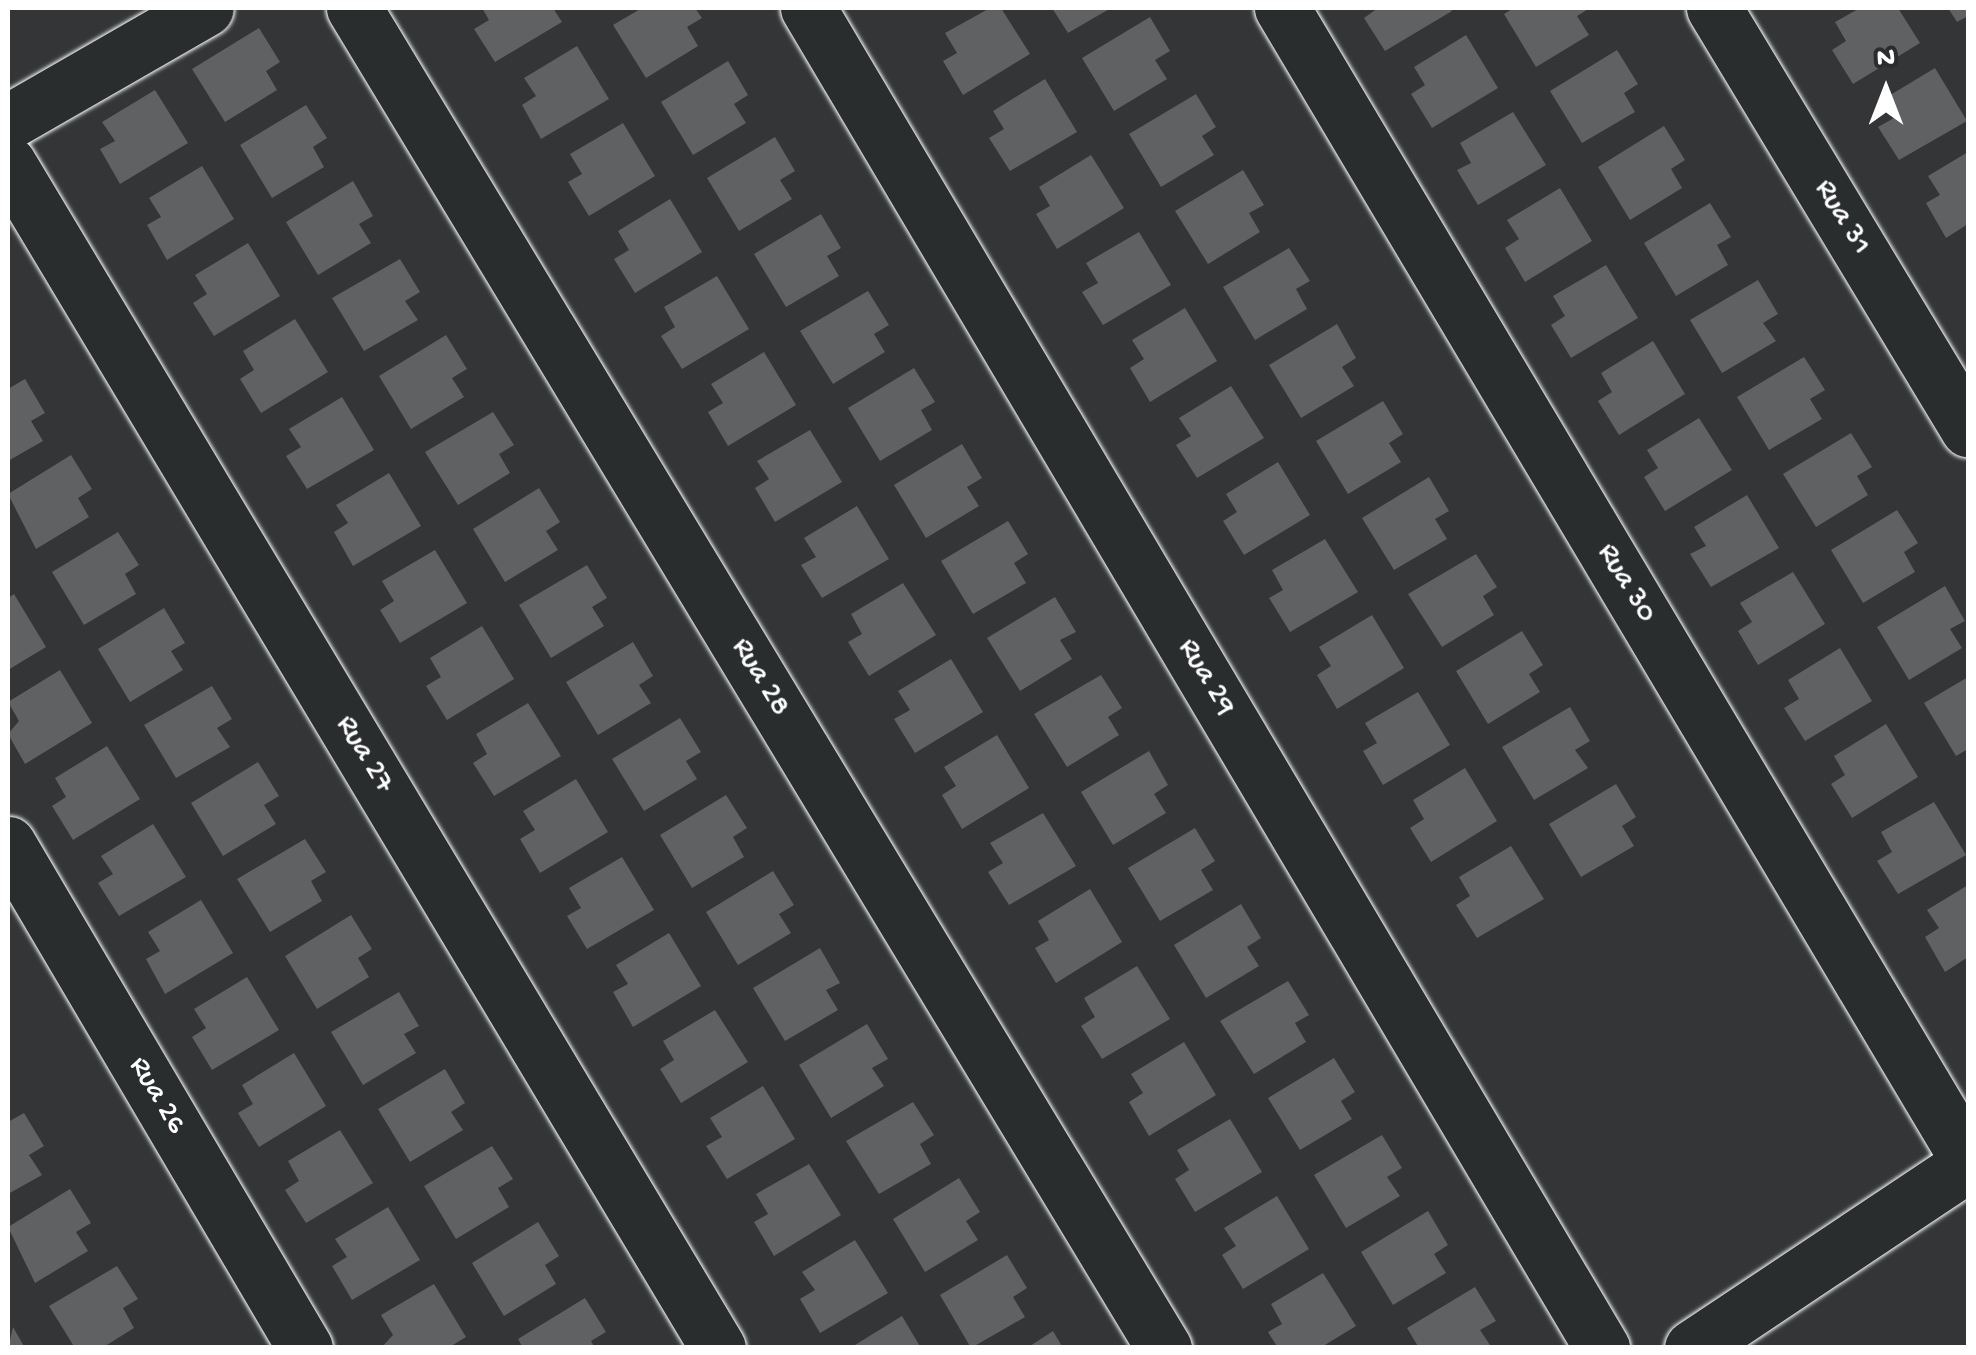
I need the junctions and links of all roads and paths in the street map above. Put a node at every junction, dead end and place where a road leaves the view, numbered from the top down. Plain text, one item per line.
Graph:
1 (206, 8) edge
2 (354, 8) edge
3 (808, 8) edge
4 (1282, 8) edge
5 (1714, 8) edge
6 (8, 122) edge
7 (8, 163) edge
8 (1968, 429) edge
9 (8, 844) edge
10 (1968, 1162) edge
11 (305, 1348) edge
12 (718, 1348) edge
13 (1164, 1348) edge
14 (1602, 1348) edge
15 (1692, 1348) edge

1 - 6 street
2 - 13 street, Rua 28
3 - 14 street, Rua 29
4 - 10 street, Rua 30
5 - 8 street, Rua 31
7 - 12 street, Rua 27
9 - 11 street, Rua 26
10 - 15 street

